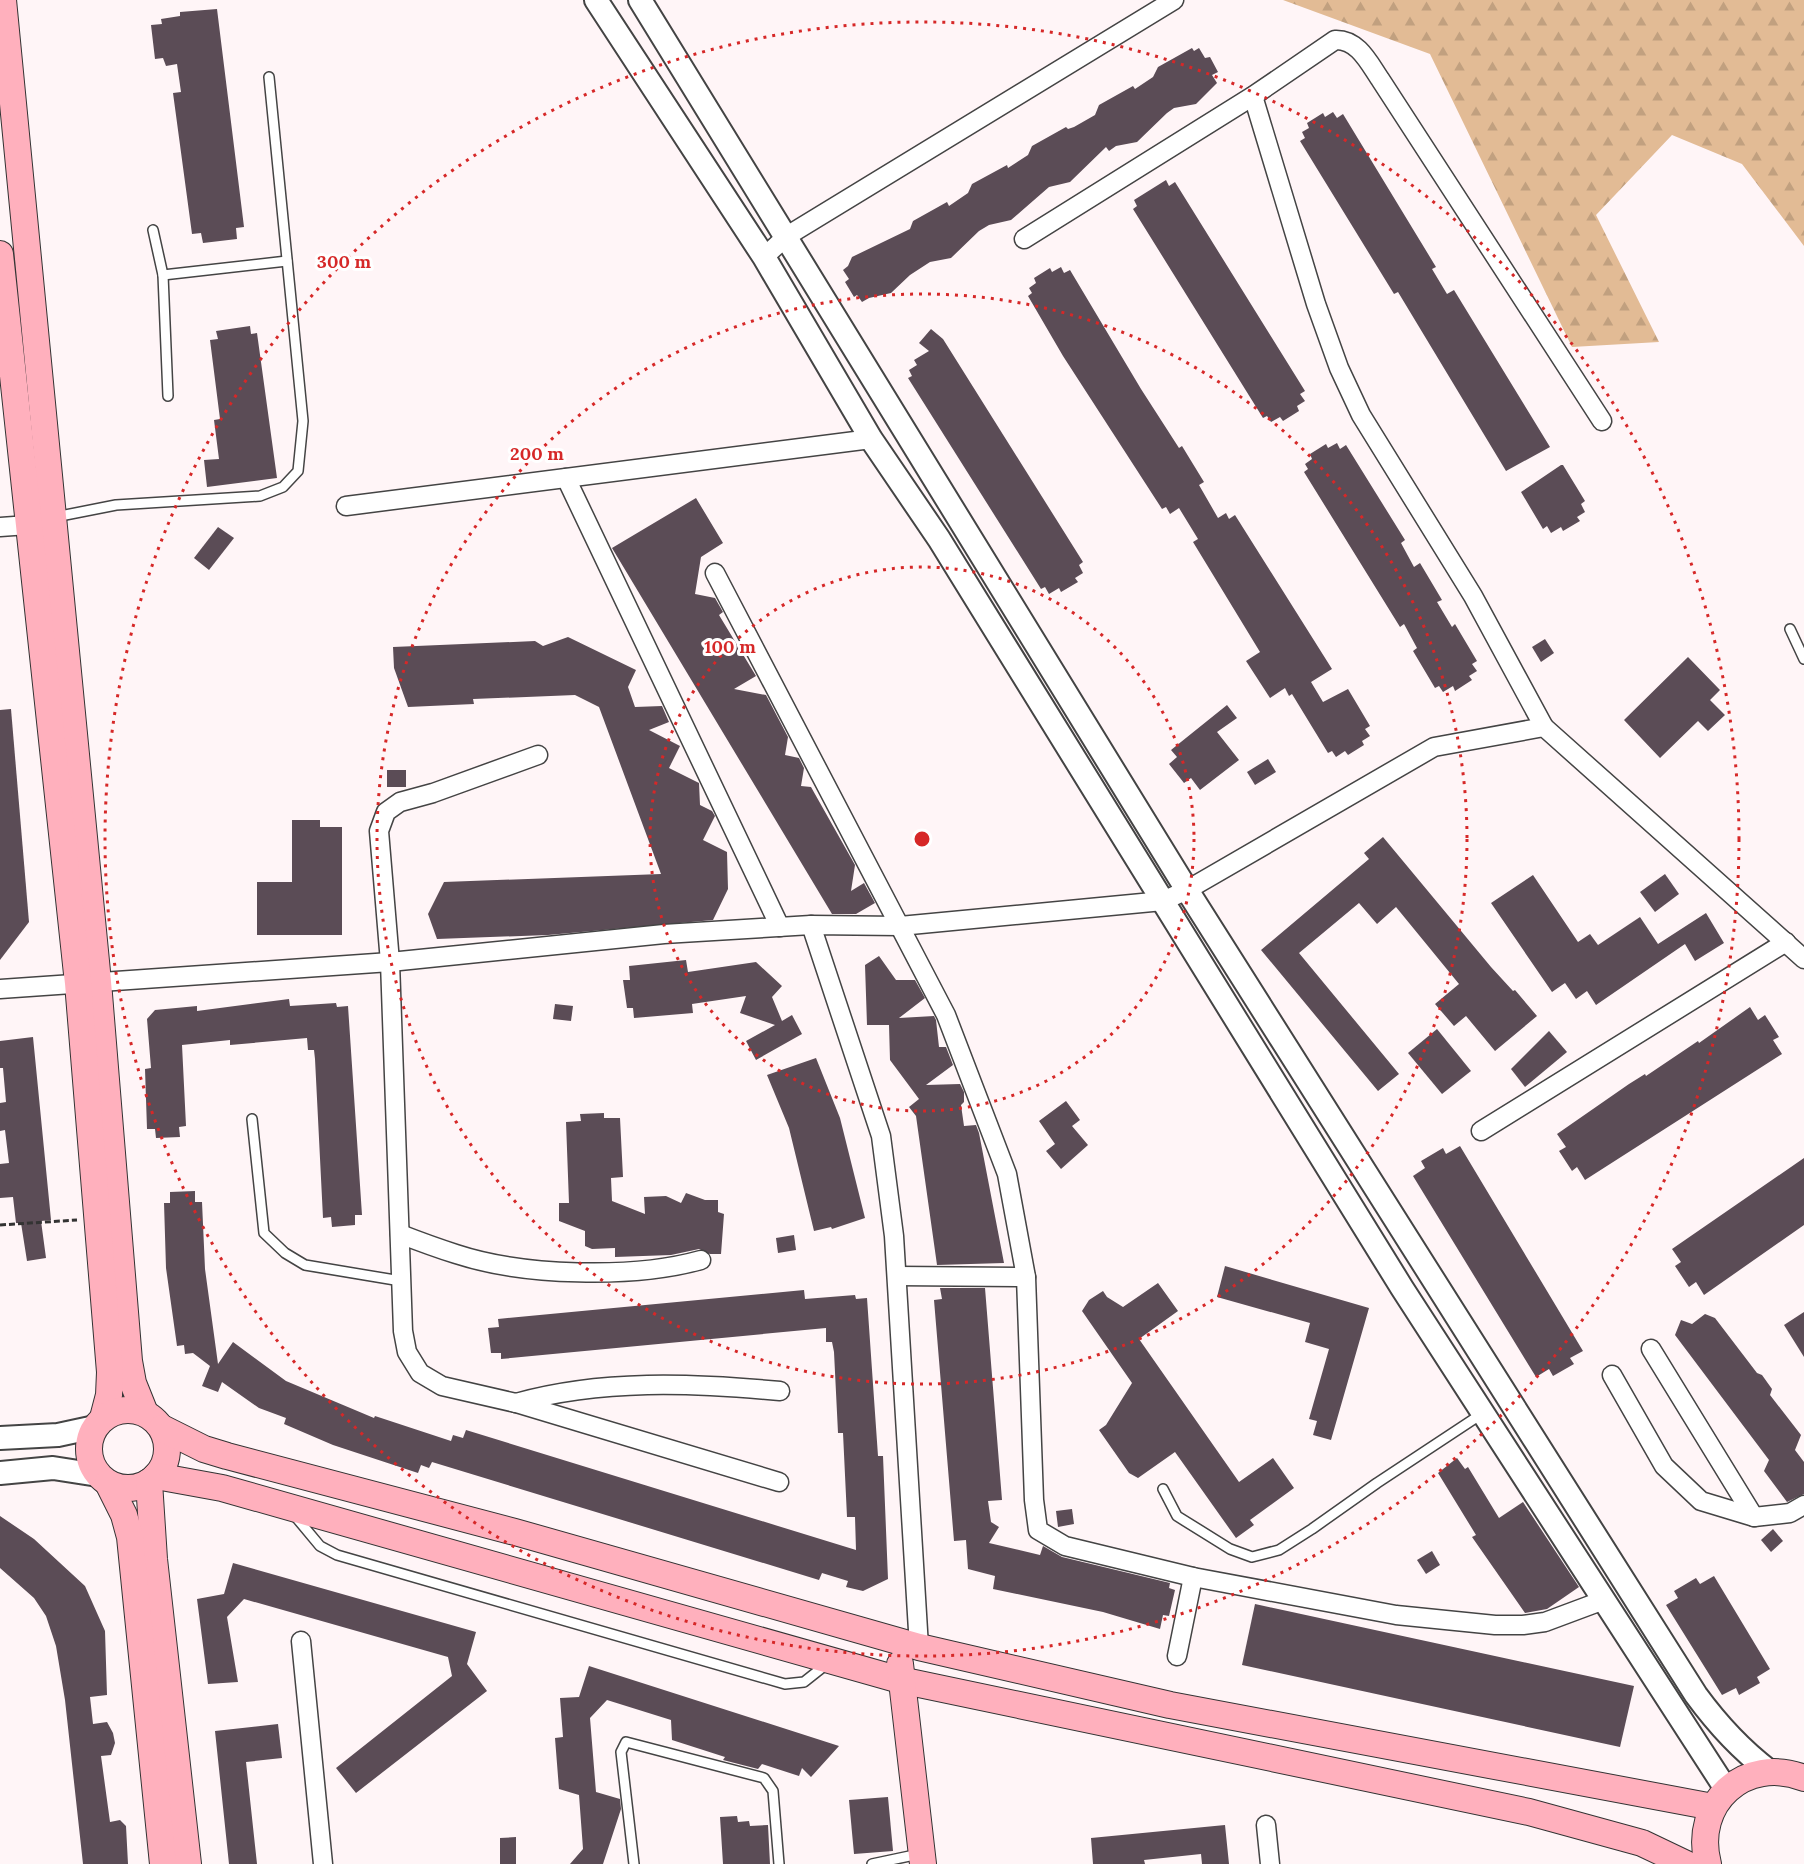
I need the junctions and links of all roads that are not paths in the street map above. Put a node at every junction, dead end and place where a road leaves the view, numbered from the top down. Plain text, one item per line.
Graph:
1 (3, 0) edge
2 (596, 0) edge
3 (640, 0) edge
4 (1174, 0) edge
5 (269, 77) dead end
6 (1253, 96) junction
7 (153, 230) dead end
8 (787, 236) junction
9 (1024, 239) dead end
10 (0, 254) edge
11 (764, 257) junction
12 (287, 261) junction
13 (163, 275) junction
14 (168, 396) dead end
15 (1602, 421) dead end
16 (871, 439) junction
17 (566, 478) junction
18 (346, 506) dead end
19 (53, 518) junction
20 (28, 525) junction
21 (0, 527) edge
22 (715, 573) dead end
23 (1790, 629) dead end
24 (1804, 659) edge
25 (1544, 727) junction
26 (538, 755) dead end
27 (1187, 890) junction
28 (1162, 901) junction
29 (811, 925) junction
30 (900, 926) junction
31 (780, 927) junction
32 (1786, 942) junction
33 (1804, 959) edge
34 (390, 962) junction
35 (88, 983) junction
36 (0, 989) edge
37 (252, 1119) dead end
38 (1481, 1131) dead end
39 (400, 1234) junction
40 (701, 1260) dead end
41 (897, 1276) junction
42 (1026, 1277) junction
43 (401, 1281) junction
44 (1650, 1349) dead end
45 (1612, 1375) dead end
46 (780, 1391) dead end
47 (516, 1403) junction
48 (1483, 1413) junction
49 (153, 1421) junction
50 (99, 1423) junction
51 (0, 1438) edge
52 (0, 1473) edge
53 (103, 1479) junction
54 (153, 1479) junction
55 (779, 1482) dead end
56 (1163, 1489) dead end
57 (1804, 1505) edge
58 (288, 1507) junction
59 (1754, 1517) junction
60 (1193, 1577) junction
61 (1604, 1600) junction
62 (301, 1641) dead end
63 (909, 1645) junction
64 (1177, 1656) dead end
65 (832, 1661) junction
66 (900, 1680) junction
67 (1768, 1771) junction
68 (1804, 1778) edge
69 (1720, 1798) junction
70 (1266, 1825) dead end
71 (923, 1859) edge
72 (163, 1864) edge
73 (188, 1864) edge
74 (323, 1864) edge
75 (634, 1864) edge
76 (779, 1864) edge
77 (872, 1864) edge
78 (1270, 1864) edge
79 (1686, 1864) edge
80 (1708, 1864) edge

1 - 19 main road
2 - 11 street
3 - 8 street
4 - 8 street
5 - 12 lane
6 - 9 street
6 - 15 street
6 - 25 street
7 - 13 lane
8 - 11 street
8 - 27 street
10 - 20 main road
11 - 16 street
12 - 13 lane
12 - 19 lane
13 - 14 lane
16 - 17 street
16 - 28 street
17 - 18 street
17 - 31 street
19 - 20 street
19 - 35 main road
20 - 21 street
20 - 35 main road
22 - 30 street
23 - 24 lane
25 - 27 street
25 - 32 street
26 - 34 street
27 - 28 street
27 - 67 street
28 - 30 street
28 - 48 street
29 - 30 street
29 - 31 street
29 - 41 street
30 - 42 street
31 - 34 street
32 - 33 street
32 - 38 street
34 - 35 street
34 - 39 street
35 - 36 street
35 - 49 main road
35 - 50 main road
37 - 43 lane
39 - 40 street
39 - 43 street
41 - 42 street
41 - 63 street
42 - 60 street
43 - 47 street
44 - 59 street
45 - 59 street
46 - 47 street
47 - 55 street
48 - 56 lane
48 - 61 street
49 - 50 main road
49 - 54 main road
49 - 63 main road
50 - 51 street
50 - 53 main road
52 - 53 street
53 - 54 main road
53 - 72 main road
54 - 58 main road
54 - 73 main road
57 - 59 street
58 - 65 main road
58 - 65 lane
60 - 61 street
60 - 64 street
61 - 69 street
62 - 74 street
63 - 66 main road
63 - 69 main road
65 - 66 main road
66 - 71 main road
66 - 79 main road
67 - 68 main road
67 - 69 main road
69 - 80 main road
70 - 78 street
71 - 77 lane
75 - 76 lane

